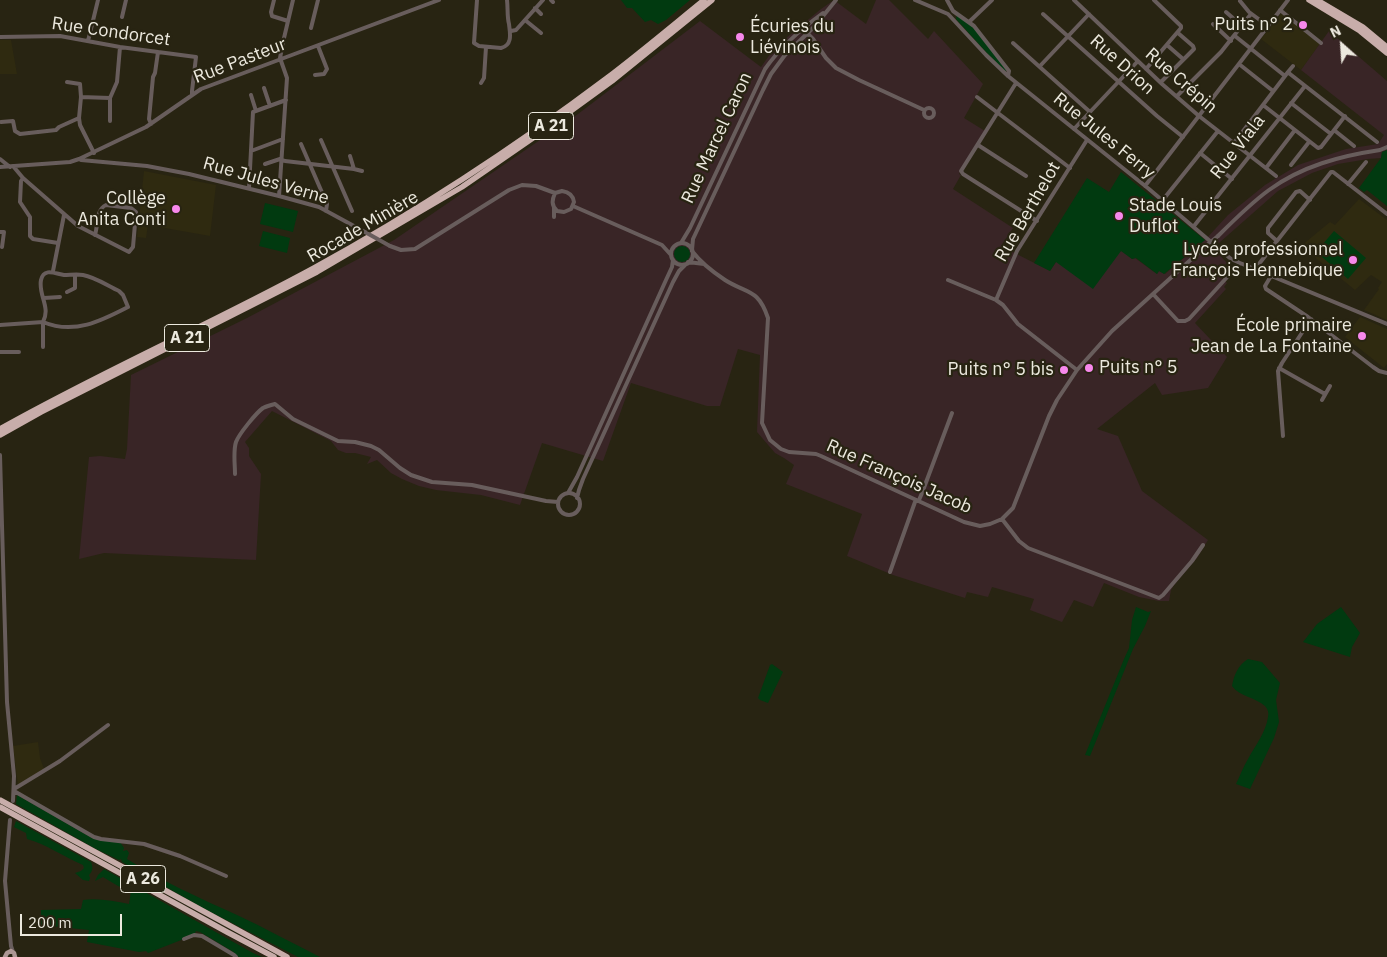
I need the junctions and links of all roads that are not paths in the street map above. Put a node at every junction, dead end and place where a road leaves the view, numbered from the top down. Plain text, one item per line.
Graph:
1 (98, 0) edge
2 (126, 0) edge
3 (274, 0) edge
4 (293, 0) edge
5 (318, 0) edge
6 (439, 0) edge
7 (477, 0) edge
8 (508, 0) edge
9 (543, 0) edge
10 (704, 0) edge
11 (712, 0) edge
12 (836, 0) edge
13 (915, 0) edge
14 (946, 0) edge
15 (992, 0) edge
16 (1074, 0) edge
17 (1154, 0) edge
18 (1288, 0) edge
19 (1308, 0) edge
20 (1317, 0) edge
21 (1240, 2) dead end
22 (535, 8) junction
23 (827, 10) junction
24 (1280, 10) junction
25 (953, 11) junction
26 (1226, 12) dead end
27 (541, 14) dead end
28 (1043, 14) dead end
29 (1090, 14) junction
30 (1251, 14) junction
31 (951, 17) junction
32 (122, 18) dead end
33 (525, 20) junction
34 (288, 22) junction
35 (969, 22) junction
36 (1213, 24) dead end
37 (1242, 26) junction
38 (1268, 26) junction
39 (310, 28) dead end
40 (803, 28) junction
41 (511, 31) junction
42 (541, 33) dead end
43 (807, 33) junction
44 (1178, 33) junction
45 (1068, 36) junction
46 (1234, 36) junction
47 (0, 38) edge
48 (88, 41) junction
49 (1231, 41) junction
50 (1012, 43) dead end
51 (1321, 43) dead end
52 (1167, 45) junction
53 (318, 46) junction
54 (120, 47) junction
55 (486, 47) junction
56 (1387, 47) edge
57 (1251, 49) junction
58 (158, 52) junction
59 (1387, 53) edge
60 (1157, 56) junction
61 (1183, 59) junction
62 (281, 60) junction
63 (1138, 61) junction
64 (1239, 64) junction
65 (1040, 66) junction
66 (1293, 66) dead end
67 (765, 69) junction
68 (1146, 69) junction
69 (1173, 70) junction
70 (771, 74) junction
71 (1287, 74) junction
72 (315, 75) dead end
73 (1008, 76) junction
74 (194, 79) junction
75 (67, 82) dead end
76 (1119, 82) junction
77 (1161, 82) junction
78 (481, 83) dead end
79 (1016, 83) junction
80 (1305, 86) junction
81 (264, 88) dead end
82 (201, 89) junction
83 (1273, 91) junction
84 (192, 95) junction
85 (251, 95) dead end
86 (1177, 96) junction
87 (81, 97) junction
88 (977, 97) dead end
89 (110, 98) junction
90 (286, 100) junction
91 (1291, 103) junction
92 (1263, 105) junction
93 (270, 106) junction
94 (924, 110) dead end
95 (256, 111) junction
96 (1090, 112) junction
97 (998, 113) junction
98 (1199, 116) junction
99 (1345, 116) junction
100 (79, 118) junction
101 (1279, 118) junction
102 (110, 121) dead end
103 (1, 122) edge
104 (151, 124) junction
105 (1074, 129) junction
106 (1218, 130) junction
107 (1295, 130) junction
108 (1332, 132) junction
109 (1183, 136) junction
110 (284, 139) junction
111 (322, 140) dead end
112 (1087, 140) junction
113 (1309, 142) junction
114 (1377, 142) dead end
115 (1234, 143) junction
116 (301, 144) dead end
117 (978, 145) junction
118 (1354, 146) dead end
119 (1387, 147) edge
120 (251, 151) junction
121 (93, 153) junction
122 (1200, 153) junction
123 (1250, 155) junction
124 (350, 156) dead end
125 (0, 159) edge
126 (79, 160) junction
127 (282, 160) junction
128 (95, 161) junction
129 (102, 161) junction
130 (1366, 162) dead end
131 (265, 164) dead end
132 (310, 164) junction
133 (1291, 165) dead end
134 (11, 166) junction
135 (0, 167) edge
136 (333, 167) junction
137 (1070, 168) junction
138 (1266, 168) junction
139 (354, 169) junction
140 (362, 171) dead end
141 (1026, 176) dead end
142 (1276, 176) dead end
143 (23, 178) junction
144 (1232, 178) junction
145 (1348, 184) junction
146 (1145, 186) junction
147 (249, 188) junction
148 (545, 190) junction
149 (555, 193) junction
150 (279, 196) junction
151 (553, 198) junction
152 (1310, 200) junction
153 (1162, 201) junction
154 (573, 206) junction
155 (554, 208) junction
156 (352, 210) dead end
157 (326, 211) junction
158 (561, 212) junction
159 (1387, 214) edge
160 (64, 215) junction
161 (1036, 221) junction
162 (1194, 226) junction
163 (0, 232) edge
164 (95, 235) junction
165 (1277, 241) junction
166 (58, 243) junction
167 (681, 243) junction
168 (675, 245) junction
169 (662, 246) junction
170 (2, 247) dead end
171 (692, 250) junction
172 (1228, 256) junction
173 (672, 257) junction
174 (687, 263) junction
175 (1240, 263) junction
176 (704, 264) junction
177 (1236, 268) junction
178 (1255, 269) junction
179 (53, 271) junction
180 (75, 275) junction
181 (1271, 276) junction
182 (948, 280) dead end
183 (66, 292) dead end
184 (1154, 294) junction
185 (60, 297) dead end
186 (44, 298) junction
187 (996, 300) junction
188 (1311, 319) junction
189 (43, 322) junction
190 (1387, 324) edge
191 (0, 325) edge
192 (43, 347) dead end
193 (0, 352) edge
194 (19, 352) dead end
195 (1279, 368) junction
196 (1077, 370) junction
197 (1387, 373) edge
198 (1330, 386) dead end
199 (1325, 394) junction
200 (1322, 400) dead end
201 (952, 413) dead end
202 (0, 429) edge
203 (0, 436) edge
204 (1283, 436) dead end
205 (0, 455) edge
206 (235, 474) dead end
207 (568, 493) junction
208 (577, 498) junction
209 (916, 501) junction
210 (558, 502) junction
211 (1002, 518) junction
212 (1203, 545) dead end
213 (890, 572) dead end
214 (108, 726) dead end
215 (14, 790) junction
216 (0, 800) edge
217 (13, 801) dead end
218 (0, 807) edge
219 (10, 820) dead end
220 (226, 876) dead end
221 (184, 939) dead end
222 (11, 946) junction
223 (6, 955) edge
224 (14, 955) edge
225 (0, 956) edge
226 (236, 957) edge
227 (274, 957) edge
228 (287, 957) edge

1 - 48 street
2 - 32 street
3 - 34 street
4 - 34 street
5 - 39 street
6 - 53 street, Rue Pasteur
7 - 55 street
8 - 41 street
9 - 22 street
10 - 202 highway, Rocade Minière / A 21
11 - 203 highway, Rocade Minière / A 21
12 - 23 street, Rue Marcel Caron
13 - 31 street
14 - 25 street
15 - 35 street
16 - 29 street, Rue Crépin
17 - 44 street
18 - 24 street
19 - 59 highway
20 - 56 highway
21 - 30 street
22 - 27 street
22 - 33 street
23 - 40 street, Rue Marcel Caron
23 - 43 street, Rue Marcel Caron
24 - 38 street
24 - 51 street
25 - 31 street
25 - 35 street
26 - 37 street
28 - 45 street, Rue Drion
29 - 45 street
29 - 63 street, Rue Crépin
30 - 37 street
30 - 38 street
31 - 73 street, Rue Jules Ferry
33 - 41 street
33 - 42 street
34 - 62 street
35 - 73 street
36 - 49 street
37 - 46 street
38 - 57 street
40 - 43 street
40 - 67 street, Rue Marcel Caron
41 - 55 street
43 - 70 street, Rue Marcel Caron
43 - 94 street
44 - 52 street
44 - 61 street
45 - 65 street
45 - 76 street, Rue Drion
46 - 49 street
46 - 57 street
47 - 48 street, Rue Condorcet
48 - 54 street, Rue Condorcet
49 - 86 street
50 - 65 street
52 - 60 street
52 - 61 street
53 - 62 street, Rue Pasteur
53 - 72 street
54 - 58 street, Rue Condorcet
54 - 89 street
55 - 78 street
57 - 64 street
57 - 71 street
58 - 74 street, Rue Condorcet
58 - 104 street
60 - 68 street
60 - 69 street
61 - 69 street
62 - 82 street, Rue Pasteur
62 - 90 street
63 - 68 street, Rue Crépin
63 - 76 street
64 - 83 street
64 - 98 street
65 - 96 street
66 - 71 street
67 - 70 street
67 - 167 street, Rue Marcel Caron
68 - 77 street, Rue Crépin
69 - 77 street
70 - 171 street, Rue Marcel Caron
71 - 80 street
71 - 83 street
73 - 79 street, Rue Jules Ferry
74 - 82 street
74 - 84 street, Rue Condorcet
75 - 87 street
76 - 96 street
76 - 109 street, Rue Drion
77 - 86 street, Rue Crépin
79 - 97 street
79 - 105 street, Rue Jules Ferry
80 - 91 street, Rue Viala
80 - 99 street
81 - 93 street
82 - 84 street, Rue Pasteur
83 - 92 street
84 - 104 street, Rue Pasteur
85 - 95 street
86 - 98 street, Rue Crépin
87 - 89 street
87 - 100 street
88 - 97 street
89 - 102 street
90 - 93 street
90 - 110 street
91 - 101 street, Rue Viala
91 - 108 street
92 - 101 street
92 - 115 street
93 - 95 street
95 - 120 street
96 - 105 street
97 - 117 street
97 - 137 street
98 - 106 street, Rue Crépin
98 - 109 street
99 - 108 street
99 - 114 street
100 - 103 street
100 - 121 street
101 - 107 street
101 - 123 street, Rue Viala
104 - 121 street, Rue Pasteur
105 - 112 street, Rue Jules Ferry
106 - 115 street, Rue Crépin
106 - 122 street
107 - 113 street
107 - 138 street
108 - 113 street
108 - 118 street
109 - 146 street
110 - 120 street
110 - 127 street
111 - 136 street
112 - 137 street, Rue Berthelot
112 - 146 street, Rue Jules Ferry
113 - 133 street
115 - 123 street, Rue Crépin
116 - 132 street
117 - 141 street
117 - 161 street
119 - 184 street, bridge
120 - 147 street
121 - 126 street, Rue Pasteur
121 - 128 street
121 - 129 street
122 - 144 street
122 - 153 street
123 - 138 street, Rue Crépin
123 - 144 street, Rue Viala
124 - 139 street
125 - 134 street
126 - 128 street, Rue Jules Verne
126 - 134 street, Rue Pasteur
127 - 131 street
127 - 132 street
127 - 150 street
128 - 129 street, Rue Jules Verne
129 - 147 street, Rue Jules Verne
130 - 145 street
132 - 136 street
132 - 157 street
134 - 135 street, Rue Pasteur
134 - 143 street
136 - 139 street
136 - 156 street
137 - 161 street, Rue Berthelot
138 - 142 street, Rue Crépin
139 - 140 street
143 - 160 street
143 - 166 street
144 - 162 street, Rue Viala
145 - 152 street
145 - 159 street
146 - 153 street, Rue Jules Ferry
147 - 150 street, Rue Jules Verne
148 - 149 street, Rue Jules Verne
148 - 151 street
148 - 157 street, Rue Jules Verne, bridge
149 - 151 street
149 - 154 street
150 - 157 street, Rue Jules Verne
151 - 155 street
152 - 165 street
152 - 165 street
153 - 162 street, Rue Jules Ferry
154 - 158 street
154 - 169 street
155 - 158 street
155 - 158 street
160 - 164 street
160 - 166 street
161 - 187 street, Rue Berthelot
162 - 172 street, Rue Jules Ferry
163 - 170 street
164 - 164 street
165 - 178 street
166 - 179 street
167 - 168 street
167 - 171 street
168 - 169 street
168 - 173 street
169 - 173 street
171 - 174 street
171 - 176 street
172 - 175 street, Rue Jules Ferry
172 - 177 street
173 - 174 street
173 - 207 street
174 - 176 street
174 - 208 street
175 - 177 street
175 - 178 street, Rue Jules Ferry
176 - 209 street, Rue François Jacob
177 - 184 street
178 - 181 street, Rue Jules Ferry
179 - 180 street
179 - 186 street
180 - 183 street
180 - 189 street
181 - 188 street
181 - 190 street, Rue Jules Ferry
182 - 187 street
184 - 196 street
185 - 186 street
186 - 189 street
187 - 196 street
188 - 195 street
188 - 197 street
189 - 191 street
189 - 192 street
193 - 194 street
195 - 199 street
195 - 204 street
196 - 211 street
198 - 199 street
199 - 200 street
201 - 209 street
205 - 215 street
206 - 210 street
207 - 208 street
207 - 210 street
208 - 210 street
209 - 211 street, Rue François Jacob
209 - 213 street
211 - 212 street
214 - 215 street
215 - 217 street
215 - 220 street
216 - 228 highway, A 26
218 - 227 highway, A 26
219 - 222 street
221 - 226 street
222 - 223 street
222 - 224 street
223 - 224 main road
223 - 225 main road

